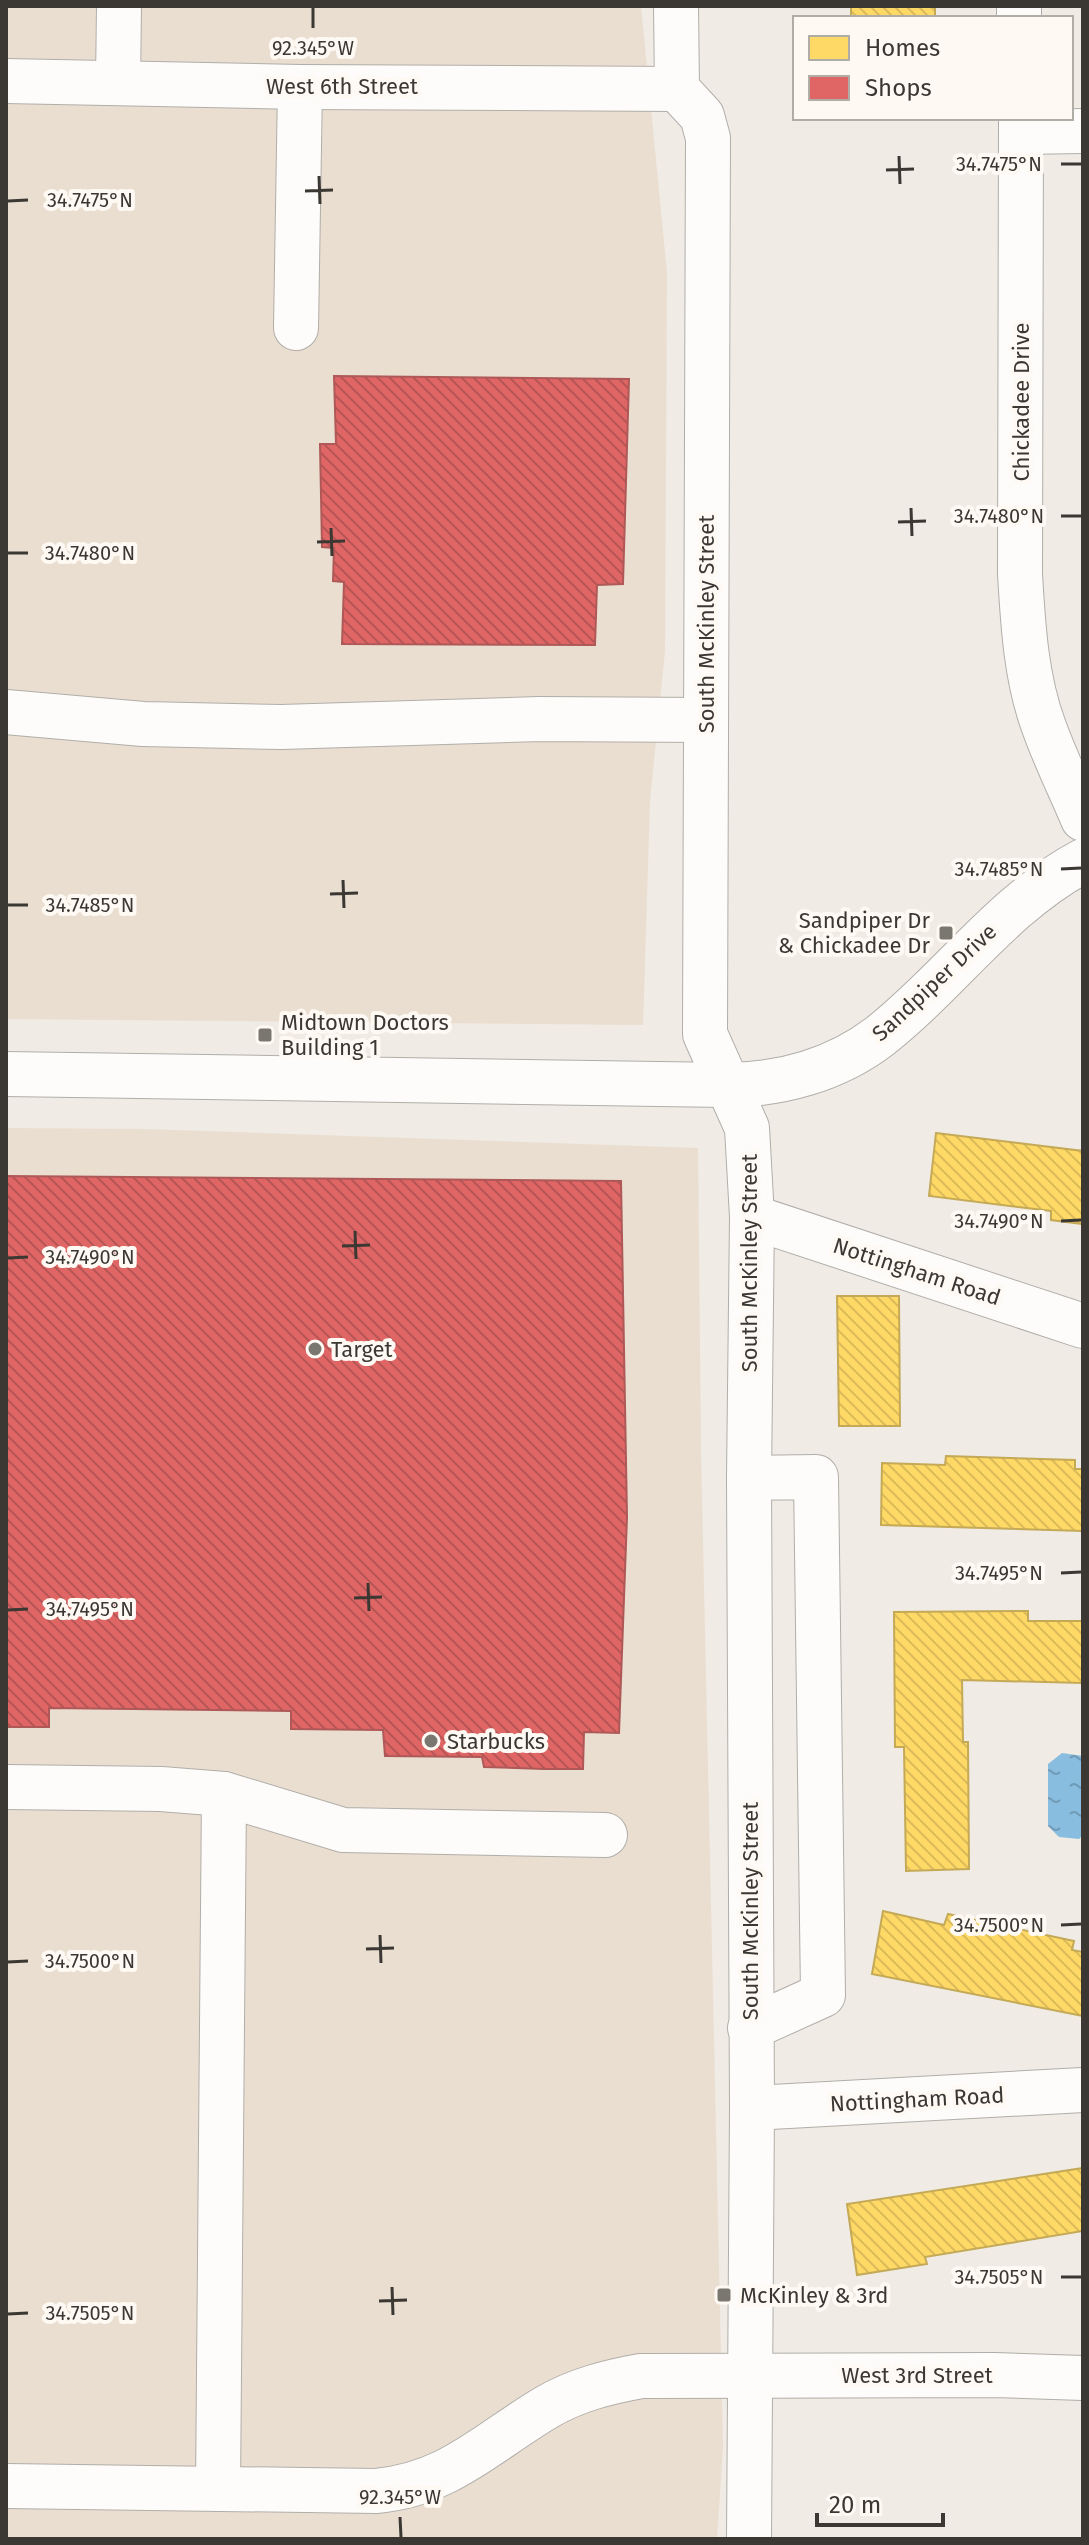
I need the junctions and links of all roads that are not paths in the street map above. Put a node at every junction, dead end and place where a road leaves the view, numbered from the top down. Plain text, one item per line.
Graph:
1 (119, 6) edge
2 (676, 6) edge
3 (6, 81) edge
4 (118, 83) junction
5 (300, 87) junction
6 (677, 89) junction
7 (1022, 125) edge
8 (1083, 131) edge
9 (296, 328) dead end
10 (6, 712) edge
11 (706, 720) junction
12 (1083, 819) edge
13 (1083, 861) edge
14 (6, 1074) edge
15 (726, 1085) junction
16 (752, 1217) junction
17 (1083, 1326) edge
18 (749, 1478) junction
19 (6, 1787) edge
20 (224, 1794) junction
21 (605, 1835) dead end
22 (750, 2028) junction
23 (1083, 2090) edge
24 (752, 2108) junction
25 (750, 2375) junction
26 (1083, 2378) edge
27 (6, 2486) edge
28 (218, 2489) junction
29 (749, 2539) edge

1 - 4 street
2 - 6 street
3 - 4 street, West 6th Street
4 - 5 street, West 6th Street
5 - 6 street, West 6th Street
5 - 9 street
6 - 11 street, South McKinley Street
7 - 8 street
7 - 12 street, Chickadee Drive
10 - 11 street
11 - 15 street, South McKinley Street
13 - 15 street, Sandpiper Drive
14 - 15 street, Sandpiper Drive
15 - 16 street, South McKinley Street
16 - 17 street, Nottingham Road
16 - 18 street, South McKinley Street
18 - 22 street, South McKinley Street
18 - 22 street
19 - 20 street
20 - 21 street
20 - 28 street
22 - 24 street, South McKinley Street
23 - 24 street, Nottingham Road
24 - 25 street, South McKinley Street
25 - 26 street, West 3rd Street
25 - 28 street, West 3rd Street
25 - 29 street, South McKinley Street
27 - 28 street, West 3rd Street

